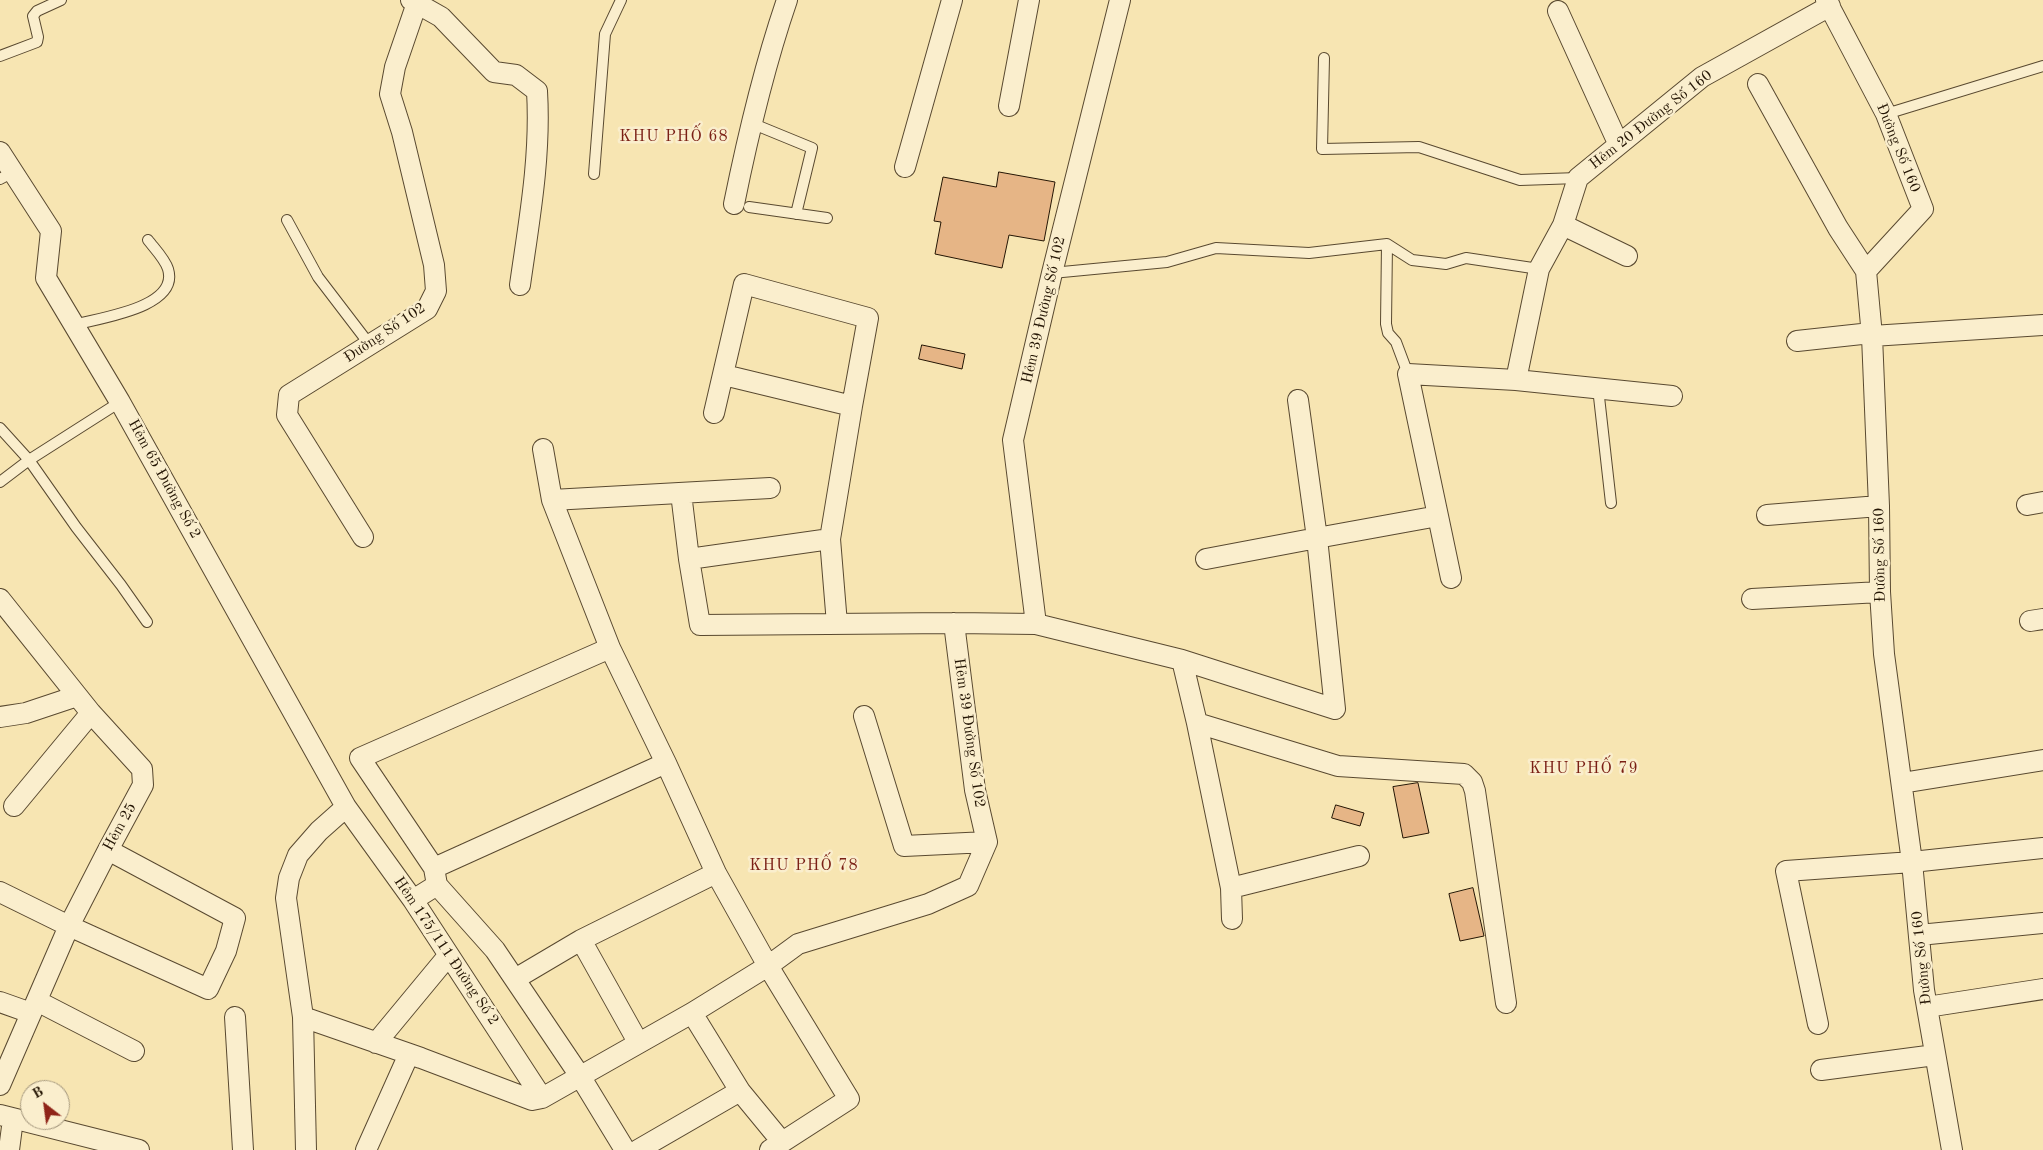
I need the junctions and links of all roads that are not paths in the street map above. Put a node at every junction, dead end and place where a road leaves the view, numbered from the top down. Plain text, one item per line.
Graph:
1 (60, 0) edge
2 (621, 0) edge
3 (787, 0) edge
4 (952, 0) edge
5 (1029, 0) edge
6 (1120, 0) edge
7 (415, 1) edge
8 (1828, 3) edge
9 (1558, 11) dead end
10 (0, 56) edge
11 (1324, 58) dead end
12 (2043, 66) edge
13 (1758, 84) dead end
14 (1009, 106) dead end
15 (1886, 114) junction
16 (751, 123) junction
17 (1618, 143) junction
18 (0, 152) edge
19 (905, 167) dead end
20 (594, 174) dead end
21 (6, 176) edge
22 (1578, 178) junction
23 (741, 205) joint
24 (796, 214) junction
25 (827, 218) dead end
26 (287, 220) dead end
27 (1563, 224) junction
28 (148, 240) dead end
29 (1387, 244) junction
30 (1627, 256) dead end
31 (1539, 269) junction
32 (1866, 271) junction
33 (1052, 273) junction
34 (520, 286) dead end
35 (74, 325) junction
36 (2043, 325) edge
37 (1872, 334) junction
38 (1798, 341) dead end
39 (370, 345) junction
40 (724, 374) junction
41 (1408, 374) junction
42 (1516, 380) junction
43 (1598, 388) junction
44 (1672, 396) dead end
45 (1298, 400) dead end
46 (120, 402) junction
47 (852, 406) junction
48 (714, 413) dead end
49 (0, 428) edge
50 (543, 449) dead end
51 (29, 460) junction
52 (0, 482) edge
53 (770, 488) dead end
54 (681, 493) junction
55 (552, 500) junction
56 (1611, 503) dead end
57 (1880, 506) junction
58 (1767, 515) dead end
59 (1438, 516) junction
60 (363, 537) dead end
61 (1317, 538) junction
62 (830, 539) junction
63 (688, 559) junction
64 (1206, 559) dead end
65 (1451, 578) dead end
66 (1880, 592) junction
67 (1752, 599) dead end
68 (2, 604) edge
69 (147, 622) dead end
70 (954, 623) junction
71 (837, 624) junction
72 (1036, 624) junction
73 (610, 648) junction
74 (1182, 660) junction
75 (77, 696) junction
76 (91, 714) junction
77 (864, 716) dead end
78 (0, 717) edge
79 (1197, 723) junction
80 (2043, 760) edge
81 (666, 763) junction
82 (1902, 783) junction
83 (14, 806) dead end
84 (346, 807) junction
85 (986, 842) junction
86 (2043, 848) edge
87 (108, 850) junction
88 (1359, 856) dead end
89 (1912, 862) junction
90 (716, 873) junction
91 (436, 876) junction
92 (1231, 888) junction
93 (0, 892) edge
94 (413, 900) junction
95 (1232, 919) dead end
96 (2043, 923) edge
97 (69, 926) junction
98 (1919, 935) junction
99 (581, 940) junction
100 (448, 956) junction
101 (768, 966) junction
102 (515, 979) junction
103 (2043, 990) edge
104 (0, 1002) edge
105 (1506, 1003) dead end
106 (34, 1007) junction
107 (1927, 1007) junction
108 (692, 1013) junction
109 (235, 1017) dead end
110 (302, 1017) junction
111 (1818, 1024) dead end
112 (376, 1042) junction
113 (638, 1042) junction
114 (134, 1051) dead end
115 (409, 1054) junction
116 (1935, 1055) junction
117 (1821, 1070) dead end
118 (580, 1076) junction
119 (0, 1085) edge
120 (740, 1091) junction
121 (544, 1097) junction
122 (7, 1117) edge
123 (105, 1146) edge
124 (776, 1146) edge
125 (9, 1150) edge
126 (139, 1150) edge
127 (243, 1150) edge
128 (306, 1150) edge
129 (366, 1150) edge
130 (625, 1150) edge
131 (638, 1150) edge
132 (1952, 1150) edge

1 - 10 lane
2 - 20 lane
3 - 16 street
4 - 19 street
5 - 14 street
6 - 33 street, Hẻm 39 Đường Số 102
7 - 34 street
7 - 39 street, Đường Số 102
8 - 15 street, Đường Số 160
8 - 17 street, Hẻm 20 Đường Số 160
9 - 17 street
11 - 22 lane
12 - 15 lane
13 - 32 street
15 - 32 street, Đường Số 160
16 - 23 street
16 - 24 lane
17 - 22 street, Hẻm 20 Đường Số 160
18 - 21 street, Hẻm 65 Đường Số 2
21 - 35 street, Hẻm 65 Đường Số 2
22 - 27 street
23 - 24 lane
24 - 25 lane
26 - 39 lane
27 - 30 street
27 - 31 street
28 - 35 lane
29 - 31 lane
29 - 33 lane
29 - 41 lane
31 - 42 street
32 - 37 street, Đường Số 160
33 - 72 street, Hẻm 39 Đường Số 102
35 - 46 street, Hẻm 65 Đường Số 2
36 - 37 street
37 - 38 street
37 - 57 street, Đường Số 160
39 - 60 street, Đường Số 102
40 - 47 street
40 - 47 street
40 - 48 street
41 - 42 street
41 - 59 street
42 - 43 street
43 - 44 street
43 - 56 lane
45 - 61 street
46 - 51 lane
46 - 84 street, Hẻm 65 Đường Số 2
47 - 62 street
49 - 51 lane
50 - 55 street
51 - 52 lane
51 - 69 lane
53 - 54 street
54 - 55 street
54 - 63 street
55 - 73 street
57 - 58 street
57 - 66 street, Đường Số 160
59 - 61 street
59 - 65 street
61 - 64 street
61 - 74 street
62 - 63 street
62 - 71 street
63 - 71 street
66 - 67 street
66 - 82 street, Đường Số 160
68 - 75 street, Hẻm 25
70 - 71 street
70 - 72 street
70 - 85 street, Hẻm 39 Đường Số 102
72 - 74 street
73 - 81 street
73 - 91 street
74 - 79 street
75 - 76 street, Hẻm 25
75 - 78 street
76 - 83 street
76 - 87 street, Hẻm 25
77 - 85 street
79 - 92 street
79 - 105 street
80 - 82 street
81 - 90 street
81 - 91 street
82 - 89 street, Đường Số 160
84 - 94 street, Hẻm 175/111 Đường Số 2
84 - 110 street
85 - 101 street
86 - 89 street
87 - 97 street, Hẻm 25
87 - 97 street
88 - 92 street
89 - 98 street, Đường Số 160
89 - 111 street
90 - 99 street
90 - 101 street
91 - 94 street
91 - 102 street
92 - 95 street
93 - 97 street
94 - 100 street, Hẻm 175/111 Đường Số 2
96 - 98 street
97 - 106 street, Hẻm 25
98 - 107 street, Đường Số 160
99 - 102 street
99 - 113 street
100 - 112 street
100 - 121 street, Hẻm 175/111 Đường Số 2
101 - 108 street
101 - 124 street
102 - 118 street
103 - 107 street
104 - 106 street
106 - 114 street
106 - 119 street, Hẻm 25
107 - 116 street, Đường Số 160
108 - 113 street
108 - 120 street
109 - 127 street
110 - 112 street
110 - 128 street
112 - 115 street
113 - 118 street
115 - 121 street
115 - 129 street
116 - 117 street
116 - 132 street, Đường Số 160
118 - 121 street
118 - 130 street
120 - 124 street
120 - 131 street
122 - 123 street
122 - 125 street
123 - 126 street

